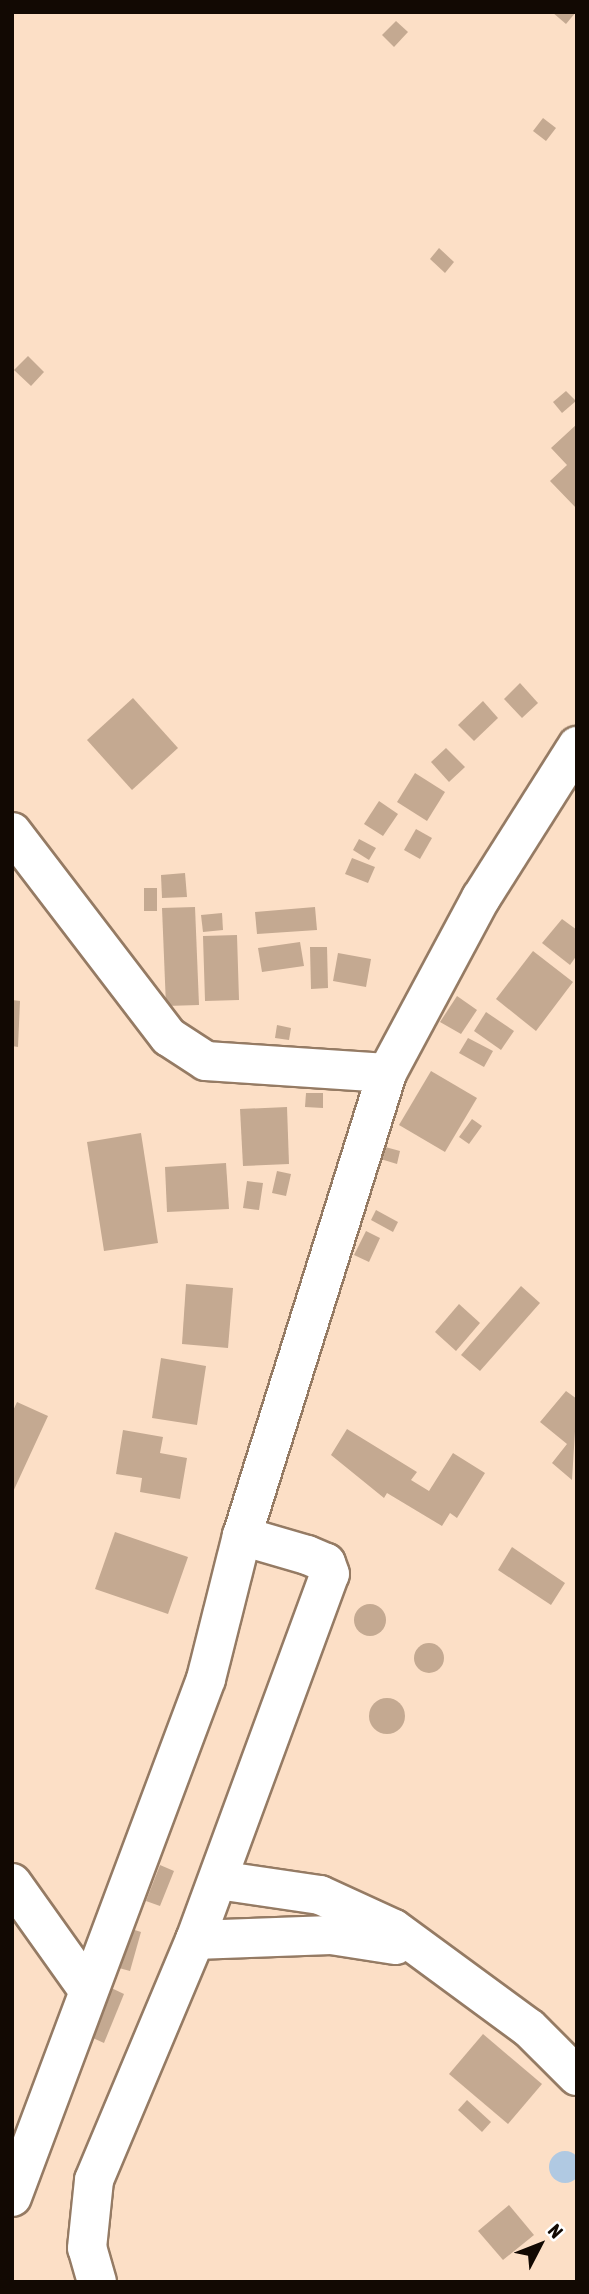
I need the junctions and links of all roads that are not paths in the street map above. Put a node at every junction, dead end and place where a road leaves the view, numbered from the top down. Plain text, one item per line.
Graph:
1 (577, 746) edge
2 (12, 832) edge
3 (387, 1073) junction
4 (242, 1536) junction
5 (218, 1880) junction
6 (12, 1883) edge
7 (195, 1940) junction
8 (431, 1953) junction
9 (86, 1987) junction
10 (577, 2076) edge
11 (12, 2197) edge
12 (97, 2282) edge

1 - 3 street
2 - 3 street
3 - 4 street
4 - 5 street
4 - 9 street
5 - 7 street
5 - 8 street
6 - 9 street
7 - 8 street
7 - 12 street
8 - 10 street
9 - 11 street

